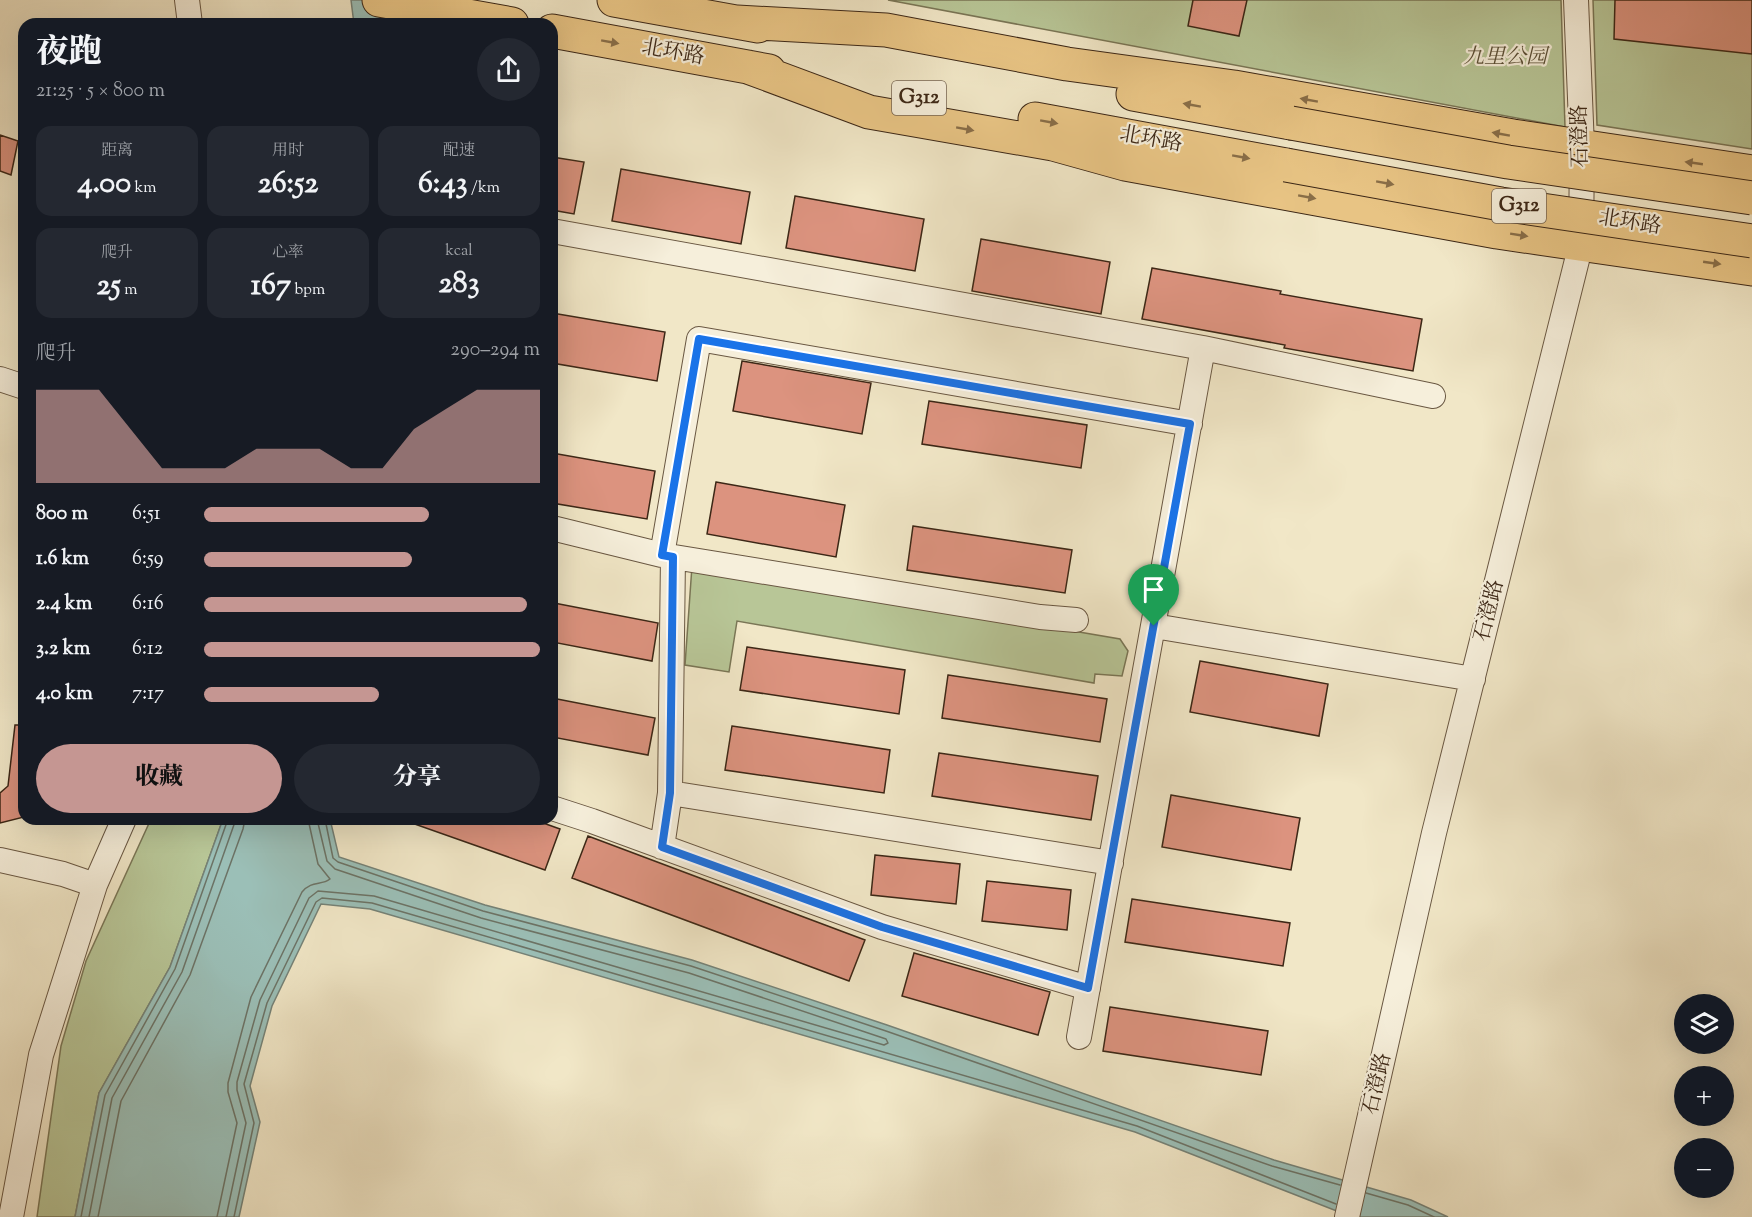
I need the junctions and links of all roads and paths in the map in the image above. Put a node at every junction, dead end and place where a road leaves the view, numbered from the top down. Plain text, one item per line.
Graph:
1 (187, 0) edge
2 (379, 0) edge
3 (614, 0) edge
4 (1576, 0) edge
5 (189, 18) edge
6 (477, 18) edge
7 (736, 22) junction
8 (558, 32) edge
9 (748, 67) junction
10 (1582, 147) junction
11 (1752, 171) edge
12 (1752, 198) edge
13 (558, 232) edge
14 (1752, 241) edge
15 (1581, 244) junction
16 (1752, 269) edge
17 (1203, 348) junction
18 (0, 379) edge
19 (18, 385) edge
20 (1433, 396) dead end
21 (1190, 424) junction
22 (558, 529) edge
23 (667, 556) junction
24 (1076, 621) dead end
25 (1154, 626) junction
26 (1473, 679) junction
27 (670, 793) junction
28 (558, 810) edge
29 (121, 825) edge
30 (662, 847) junction
31 (0, 860) edge
32 (1111, 863) junction
33 (95, 885) junction
34 (1088, 988) junction
35 (1079, 1037) dead end
36 (12, 1212) edge
37 (1347, 1217) edge

1 - 5 street
2 - 6 highway
3 - 7 highway, 北环路 / G312
4 - 10 street, 石澄路
10 -> 7 highway
12 -> 7 highway, 北环路 / G312, bridge
8 -> 9 highway, 北环路 / G312
9 -> 14 highway, 北环路 / G312, bridge
9 -> 15 highway
11 -> 10 highway
10 - 15 street, 石澄路
13 - 17 street
15 -> 16 highway
15 - 26 street, 石澄路
17 - 20 street
17 - 21 street
18 - 19 street
21 - 23 street
21 - 25 street
22 - 23 street
23 - 24 street
23 - 27 street
25 - 26 street
25 - 32 street
26 - 37 street, 石澄路
27 - 30 street
27 - 32 street
28 - 30 street
29 - 33 street
30 - 34 street
31 - 33 street
32 - 34 street
33 - 36 street
34 - 35 street

